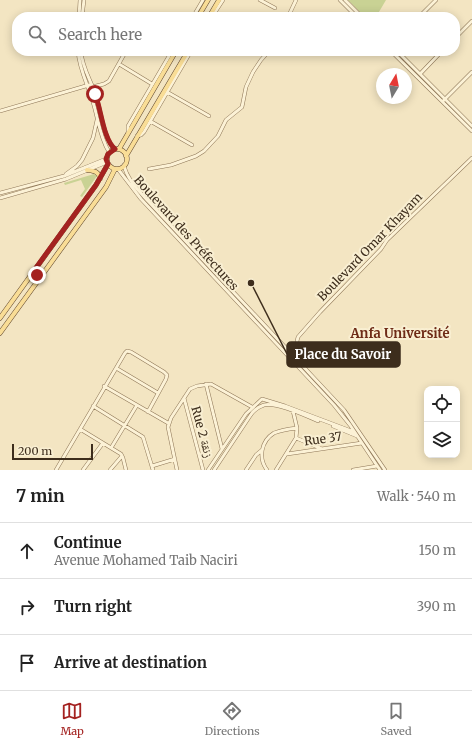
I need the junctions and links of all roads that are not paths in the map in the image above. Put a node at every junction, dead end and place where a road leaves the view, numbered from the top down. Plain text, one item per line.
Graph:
1 (80, 0) edge
2 (84, 0) edge
3 (203, 0) edge
4 (208, 0) edge
5 (219, 0) edge
6 (222, 0) edge
7 (260, 0) edge
8 (296, 0) edge
9 (340, 0) edge
10 (345, 0) edge
11 (436, 0) edge
12 (274, 8) dead end
13 (79, 12) edge
14 (83, 12) edge
15 (196, 12) edge
16 (201, 12) edge
17 (212, 12) edge
18 (216, 12) edge
19 (290, 12) edge
20 (352, 12) edge
21 (357, 12) edge
22 (424, 12) edge
23 (472, 20) edge
24 (460, 33) edge
25 (78, 56) edge
26 (82, 56) edge
27 (123, 56) edge
28 (169, 56) edge
29 (173, 56) edge
30 (185, 56) edge
31 (188, 56) edge
32 (264, 56) edge
33 (396, 56) edge
34 (402, 56) edge
35 (437, 56) edge
36 (119, 64) junction
37 (472, 72) edge
38 (420, 74) junction
39 (152, 84) junction
40 (90, 86) junction
41 (167, 92) junction
42 (443, 101) junction
43 (0, 111) edge
44 (209, 116) dead end
45 (97, 118) junction
46 (150, 121) junction
47 (472, 126) edge
48 (472, 131) edge
49 (128, 132) junction
50 (137, 136) junction
51 (192, 146) dead end
52 (117, 149) junction
53 (109, 152) junction
54 (126, 156) junction
55 (472, 158) edge
56 (107, 161) junction
57 (124, 165) junction
58 (117, 169) junction
59 (149, 169) dead end
60 (87, 170) junction
61 (64, 176) junction
62 (100, 179) junction
63 (0, 193) edge
64 (0, 198) edge
65 (33, 272) junction
66 (40, 277) junction
67 (21, 288) junction
68 (28, 293) junction
69 (238, 299) junction
70 (0, 318) edge
71 (0, 333) edge
72 (291, 355) junction
73 (116, 368) junction
74 (206, 384) junction
75 (104, 386) junction
76 (158, 393) junction
77 (184, 398) junction
78 (265, 400) junction
79 (259, 402) junction
80 (137, 405) junction
81 (263, 405) junction
82 (93, 406) junction
83 (252, 407) junction
84 (293, 411) junction
85 (148, 412) junction
86 (346, 420) junction
87 (168, 423) junction
88 (125, 425) junction
89 (297, 428) junction
90 (343, 428) junction
91 (80, 429) junction
92 (355, 432) junction
93 (359, 432) junction
94 (360, 436) junction
95 (296, 438) junction
96 (103, 443) junction
97 (362, 443) junction
98 (111, 448) junction
99 (222, 449) junction
100 (322, 449) junction
101 (262, 450) junction
102 (287, 454) junction
103 (122, 456) junction
104 (175, 460) junction
105 (377, 466) junction
106 (152, 468) edge
107 (56, 470) edge
108 (83, 470) edge
109 (110, 470) edge
110 (126, 470) edge
111 (178, 470) edge
112 (203, 470) edge
113 (208, 470) edge
114 (214, 470) edge
115 (246, 470) edge
116 (267, 470) edge
117 (276, 470) edge
118 (353, 470) edge
119 (380, 470) edge
120 (385, 470) edge

1 - 13 street
2 - 14 street
3 - 15 street
4 - 16 main road
5 - 17 main road
6 - 18 street
7 - 12 street
8 - 19 street
9 - 20 street
10 - 21 street
11 - 22 street
23 - 24 street
25 - 40 street
26 - 40 street
27 - 36 street
28 - 39 street
29 - 49 main road
30 - 50 main road
31 - 41 street
32 - 59 street
33 - 42 street
34 - 38 street
35 - 38 street
36 - 39 street
36 - 40 street
37 - 42 street
38 - 42 street
39 - 49 street
40 - 43 street
40 - 45 street
40 - 52 street
41 - 44 street
41 - 46 street
42 - 47 street
42 - 48 street
45 - 53 street
45 - 61 street
46 - 50 street
46 - 51 street
49 - 52 main road
50 - 54 main road
52 - 53 main road
52 - 54 main road
53 - 56 main road
54 - 57 main road
55 - 72 street, Boulevard Omar Khayam
56 - 58 main road
56 - 60 street
56 - 61 street
56 - 62 main road
57 - 58 main road
57 - 69 street, Boulevard des Préfectures
58 - 66 main road
58 - 69 street, Boulevard des Préfectures
60 - 62 main road
60 - 64 street
61 - 63 street
62 - 65 main road
65 - 66 main road
65 - 67 main road
66 - 68 main road
67 - 68 main road
67 - 70 main road
68 - 71 main road
69 - 72 street, Boulevard des Préfectures
72 - 86 street, Boulevard des Préfectures
72 - 93 street, Boulevard des Préfectures
73 - 75 street
73 - 76 street
73 - 76 street
74 - 77 street
74 - 83 street
74 - 99 street
75 - 80 street
75 - 82 street
76 - 85 street
77 - 87 street
77 - 112 street, Rue 2 زنقة
78 - 79 street
78 - 81 street
78 - 90 street
79 - 81 street
79 - 83 street
80 - 85 street
80 - 88 street
81 - 84 street
81 - 114 street
82 - 88 street
82 - 91 street
83 - 99 street
84 - 89 street
84 - 94 street
85 - 87 street
86 - 90 street
86 - 92 street, Boulevard des Préfectures
87 - 104 street
88 - 98 street
88 - 106 street
89 - 95 street
89 - 101 street
90 - 92 street
91 - 96 street
91 - 107 street
92 - 93 street
92 - 94 street, Boulevard des Préfectures
93 - 94 street, Boulevard des Préfectures
94 - 97 street, Boulevard des Préfectures
94 - 120 street, Boulevard des Préfectures
95 - 100 street
95 - 102 street
96 - 98 street
96 - 108 street
97 - 100 street, Rue 37
97 - 105 street, Boulevard des Préfectures
98 - 103 street
99 - 113 street
100 - 102 street, Rue 37
101 - 115 street
101 - 116 street
102 - 117 street
103 - 109 street
103 - 110 street
104 - 106 street
104 - 111 street
105 - 118 street
105 - 119 street, Boulevard des Préfectures

